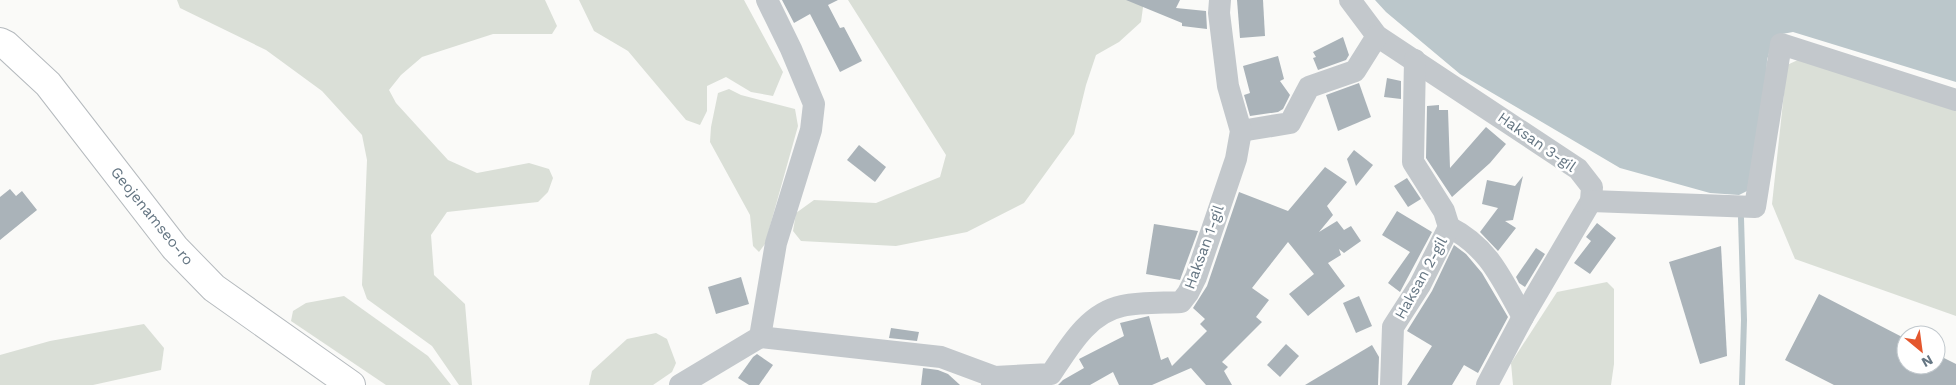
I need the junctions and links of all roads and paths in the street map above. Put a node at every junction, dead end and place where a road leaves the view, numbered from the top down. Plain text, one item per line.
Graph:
1 (767, 0) edge
2 (1220, 0) edge
3 (1350, 0) edge
4 (1377, 36) junction
5 (0, 42) edge
6 (1415, 60) junction
7 (1956, 100) edge
8 (1241, 131) junction
9 (1591, 200) junction
10 (1449, 227) junction
11 (1523, 317) junction
12 (760, 337) junction
13 (1055, 380) edge
14 (993, 381) edge
15 (351, 385) edge
16 (680, 385) edge
17 (1391, 385) edge
18 (1487, 385) edge

1 - 12 street
2 - 8 street, Haksan 1-gil
3 - 4 street, Haksan 3-gil
4 - 6 street, Haksan 3-gil
4 - 8 street
5 - 15 main road, Geojenamseo-ro
6 - 9 street, Haksan 3-gil
6 - 10 street, Haksan 2-gil
7 - 9 street
8 - 13 street, Haksan 1-gil
9 - 11 street
10 - 11 street
10 - 17 street, Haksan 2-gil
11 - 18 street
12 - 14 street
12 - 16 street
13 - 14 street, Haksan 1-gil

